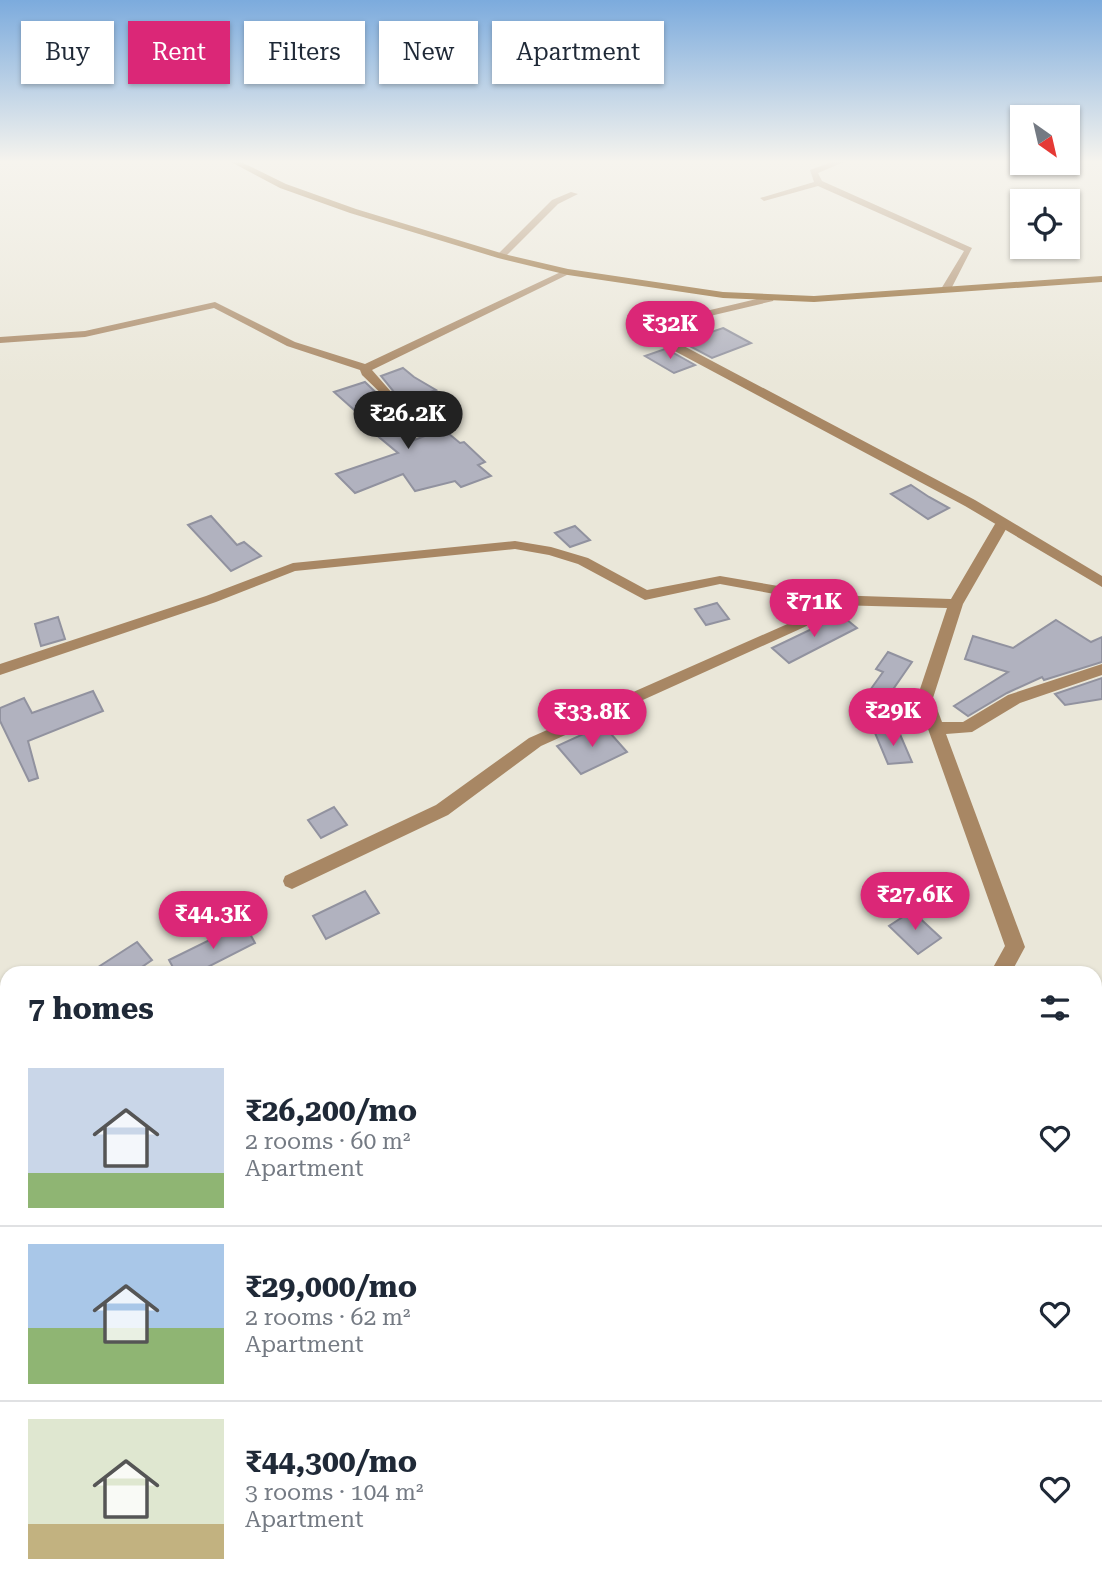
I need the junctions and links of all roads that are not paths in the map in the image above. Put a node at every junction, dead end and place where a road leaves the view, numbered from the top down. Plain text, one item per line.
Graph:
1 (436, 236) edge
2 (521, 236) edge
3 (940, 236) edge
4 (501, 256) junction
5 (568, 272) junction
6 (1102, 279) edge
7 (946, 289) junction
8 (769, 299) junction
9 (0, 340) edge
10 (366, 368) junction
11 (394, 402) dead end
12 (1002, 524) junction
13 (1102, 582) edge
14 (831, 600) junction
15 (956, 604) junction
16 (1102, 669) edge
17 (0, 670) edge
18 (935, 728) junction
19 (292, 881) dead end
20 (1004, 966) edge

1 - 4 main road
2 - 4 street
3 - 7 street
4 - 5 main road
5 - 8 main road
5 - 10 street
6 - 7 main road
7 - 8 main road
8 - 12 street
9 - 10 street
10 - 11 street
12 - 13 street
12 - 15 street
14 - 15 street
14 - 17 street
14 - 19 street
15 - 18 street
16 - 18 street
18 - 20 street

